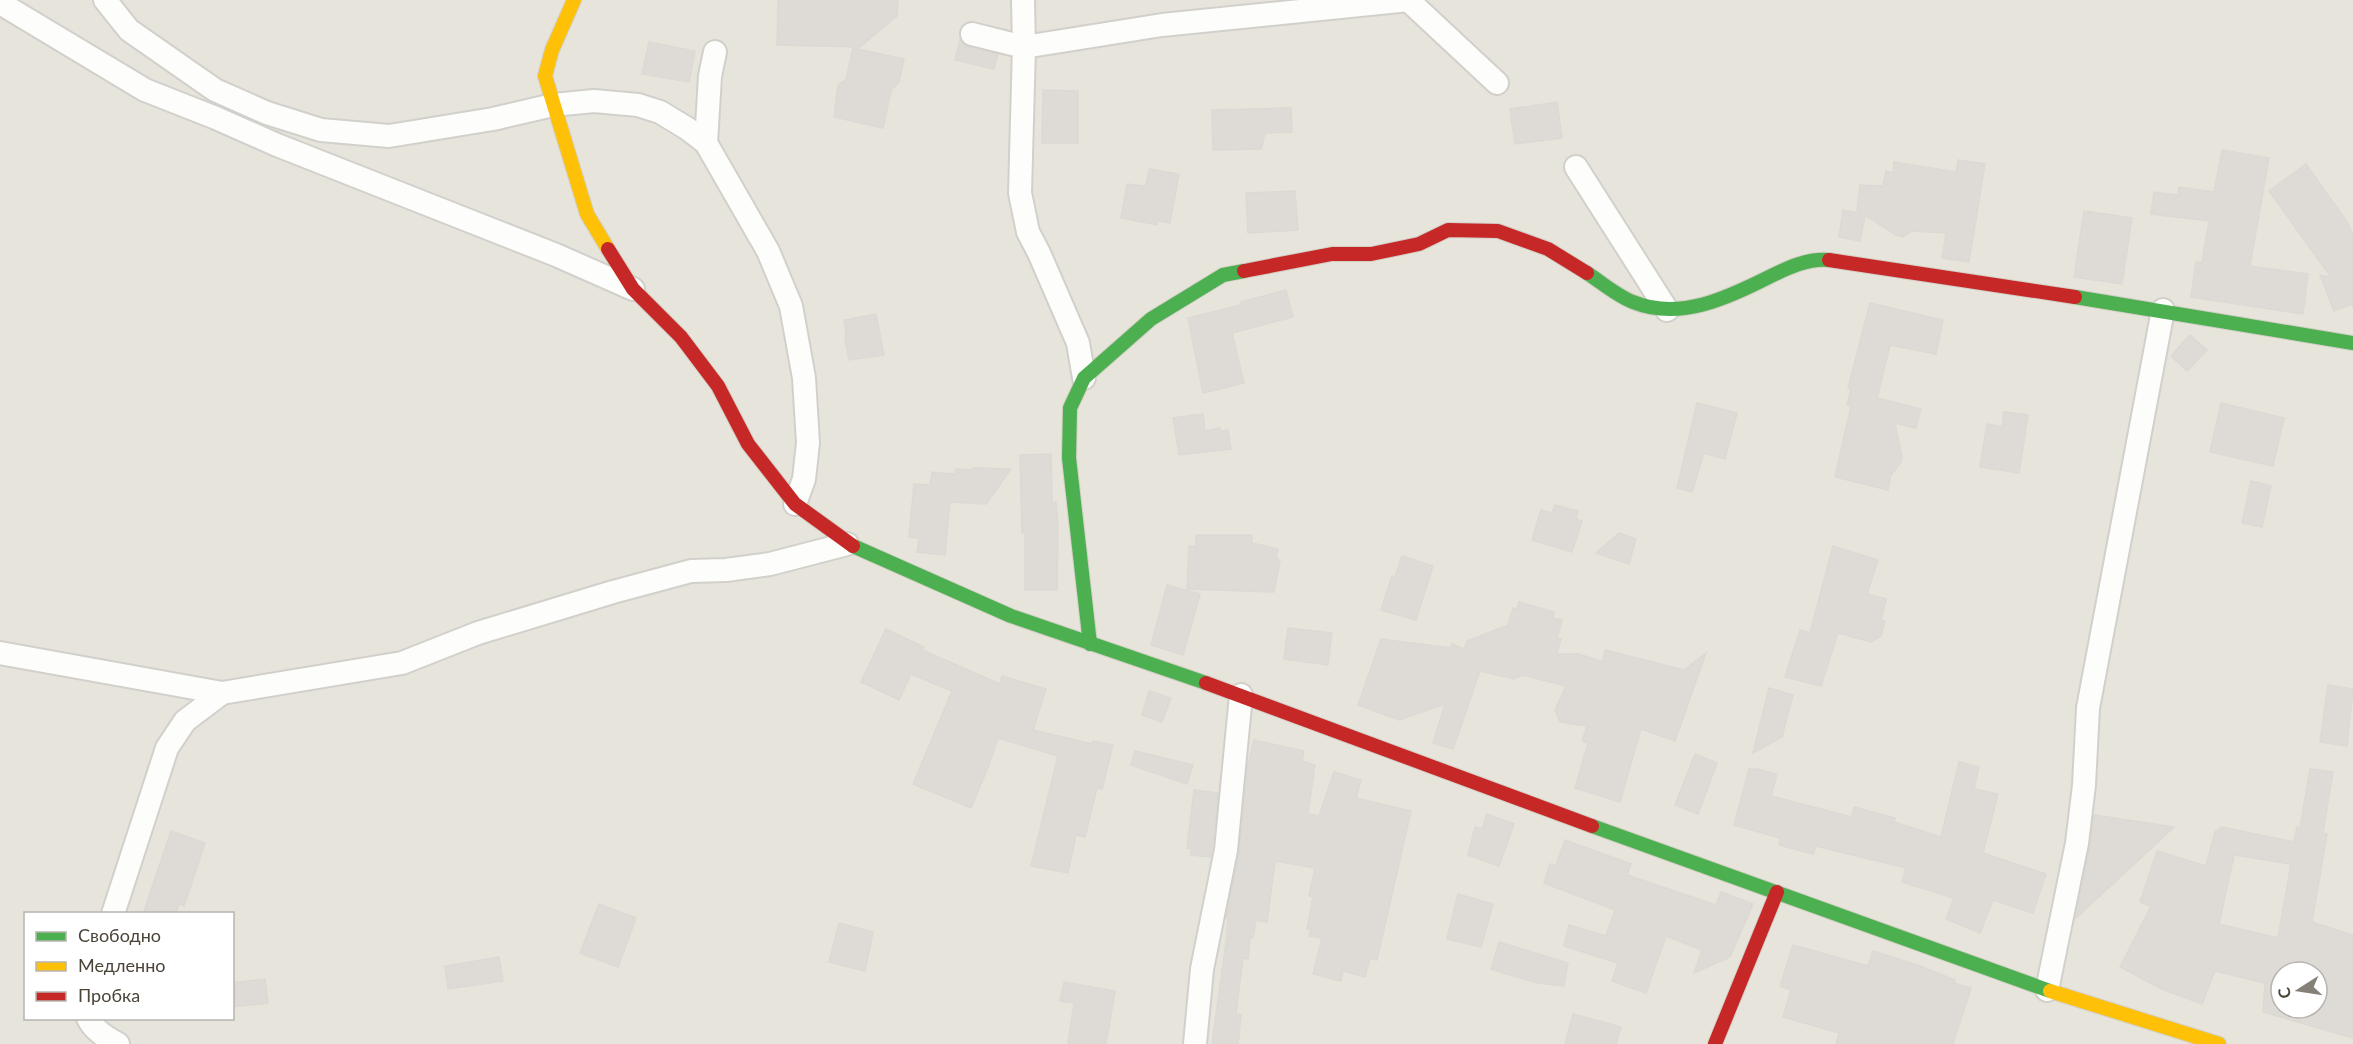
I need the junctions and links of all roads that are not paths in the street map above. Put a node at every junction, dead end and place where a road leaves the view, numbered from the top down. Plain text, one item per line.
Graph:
1 (105, 0) edge
2 (574, 0) edge
3 (1023, 0) edge
4 (1409, 0) edge
5 (0, 3) edge
6 (972, 34) dead end
7 (1024, 47) junction
8 (715, 52) dead end
9 (1497, 83) dead end
10 (553, 105) junction
11 (706, 143) junction
12 (1576, 167) dead end
13 (633, 289) junction
14 (1667, 310) junction
15 (2163, 310) junction
16 (2353, 343) edge
17 (1084, 378) junction
18 (795, 504) junction
19 (847, 544) junction
20 (1090, 644) junction
21 (0, 652) edge
22 (222, 693) junction
23 (1241, 695) junction
24 (1777, 892) junction
25 (114, 912) edge
26 (2047, 990) junction
27 (89, 1020) edge
28 (118, 1044) edge
29 (1195, 1044) edge
30 (1715, 1044) edge
31 (2219, 1044) edge

1 - 10 street
2 - 10 street
3 - 7 street
4 - 7 street
4 - 9 street
5 - 13 street
6 - 7 street
7 - 17 street
8 - 11 street
10 - 11 street
10 - 13 street
11 - 18 street
12 - 14 street
13 - 18 street
14 - 15 street
14 - 17 street
15 - 16 street
15 - 26 street
17 - 20 street
18 - 19 street
19 - 20 street
19 - 22 street
20 - 23 street
21 - 22 street
22 - 25 street
23 - 24 street
23 - 29 street
24 - 26 street
24 - 30 street
26 - 31 street
27 - 28 street

